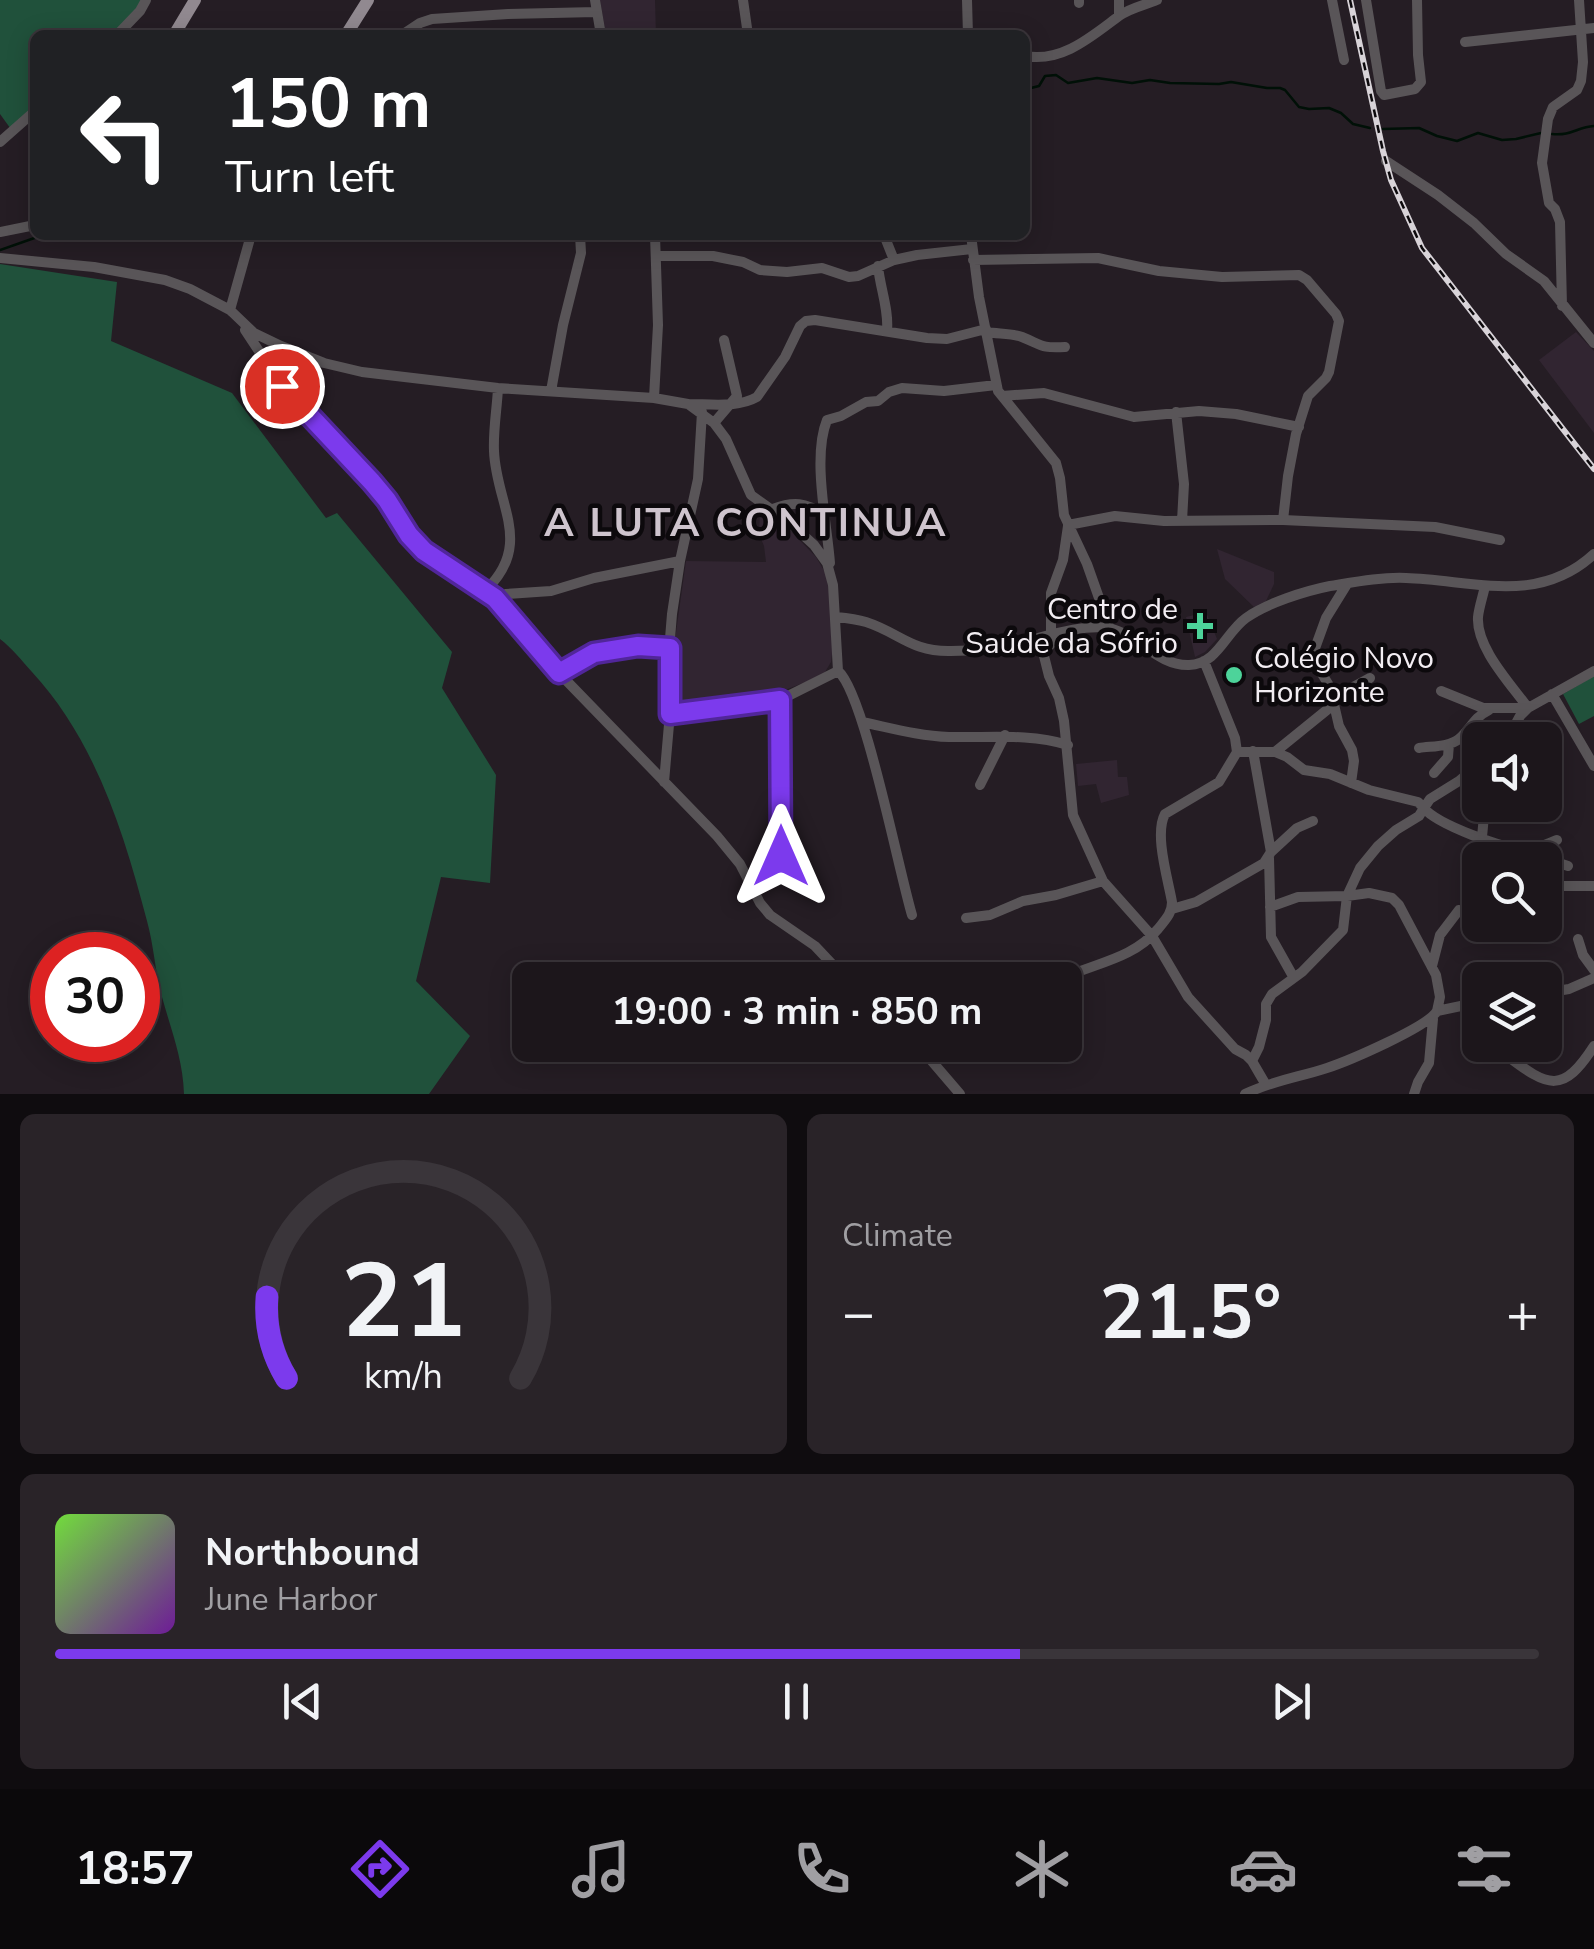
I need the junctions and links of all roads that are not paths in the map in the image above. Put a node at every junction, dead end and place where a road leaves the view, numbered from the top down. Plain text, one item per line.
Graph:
1 (146, 0) edge
2 (195, 0) edge
3 (368, 0) edge
4 (743, 0) edge
5 (967, 0) edge
6 (1119, 0) edge
7 (1156, 0) edge
8 (1332, 0) edge
9 (1366, 0) edge
10 (1417, 0) edge
11 (1578, 0) edge
12 (595, 6) edge
13 (1119, 16) junction
14 (1588, 28) edge
15 (122, 30) edge
16 (177, 30) edge
17 (349, 30) edge
18 (410, 30) edge
19 (747, 30) edge
20 (968, 30) edge
21 (1465, 42) dead end
22 (1030, 58) edge
23 (1344, 60) dead end
24 (30, 115) edge
25 (0, 142) edge
26 (1386, 161) dead end
27 (30, 227) edge
28 (0, 232) edge
29 (250, 240) edge
30 (580, 240) edge
31 (655, 240) edge
32 (886, 240) edge
33 (972, 240) edge
34 (972, 254) junction
35 (656, 256) junction
36 (0, 258) edge
37 (894, 260) junction
38 (878, 266) junction
39 (1562, 306) junction
40 (230, 310) junction
41 (887, 331) junction
42 (986, 331) junction
43 (724, 340) dead end
44 (1594, 343) edge
45 (1065, 347) dead end
46 (498, 388) junction
47 (999, 391) junction
48 (551, 392) junction
49 (654, 398) junction
50 (688, 404) junction
51 (733, 404) junction
52 (702, 412) junction
53 (1176, 412) junction
54 (714, 423) junction
55 (1299, 427) junction
56 (773, 509) junction
57 (824, 514) junction
58 (1283, 520) junction
59 (1182, 521) junction
60 (1068, 525) junction
61 (1500, 540) dead end
62 (1594, 555) edge
63 (680, 561) junction
64 (831, 574) junction
65 (1348, 584) junction
66 (1485, 586) junction
67 (491, 594) junction
68 (836, 617) junction
69 (1110, 628) junction
70 (1051, 634) junction
71 (1016, 644) junction
72 (670, 648) junction
73 (1043, 652) junction
74 (1204, 662) junction
75 (1594, 670) edge
76 (838, 671) junction
77 (559, 673) junction
78 (1370, 678) dead end
79 (1441, 691) dead end
80 (1552, 694) junction
81 (780, 700) junction
82 (1333, 701) junction
83 (1528, 708) junction
84 (1492, 709) junction
85 (670, 714) junction
86 (862, 722) junction
87 (1517, 722) edge
88 (1006, 735) junction
89 (1450, 744) junction
90 (1068, 746) junction
91 (1419, 748) dead end
92 (1253, 751) junction
93 (1238, 752) junction
94 (1275, 752) junction
95 (1594, 766) edge
96 (1434, 774) dead end
97 (1462, 778) edge
98 (664, 782) junction
99 (1351, 782) junction
100 (980, 785) dead end
101 (1424, 808) junction
102 (1313, 821) dead end
103 (1486, 822) edge
104 (1482, 837) junction
105 (1557, 840) dead end
106 (1480, 842) edge
107 (1498, 842) edge
108 (1552, 842) edge
109 (1270, 855) junction
110 (781, 856) dead end
111 (1562, 864) edge
112 (1568, 866) dead end
113 (1103, 881) junction
114 (1562, 886) edge
115 (1594, 886) edge
116 (1347, 896) junction
117 (1270, 907) junction
118 (1172, 909) junction
119 (1458, 910) dead end
120 (912, 915) dead end
121 (966, 918) dead end
122 (1152, 936) junction
123 (1578, 939) dead end
124 (831, 962) edge
125 (1432, 966) junction
126 (1082, 968) edge
127 (1594, 970) edge
128 (1294, 978) junction
129 (1594, 978) edge
130 (1562, 990) edge
131 (1462, 1007) edge
132 (1435, 1015) junction
133 (1594, 1048) edge
134 (1252, 1061) junction
135 (933, 1062) edge
136 (1515, 1062) edge
137 (1266, 1085) junction
138 (960, 1094) edge
139 (1244, 1094) edge
140 (1414, 1094) edge

1 - 15 street
2 - 16 main road
3 - 17 main road
4 - 19 street
5 - 20 street
6 - 13 street
7 - 13 street
8 - 23 street
9 - 10 street
11 - 14 street
12 - 18 street
13 - 22 street
14 - 21 street
14 - 39 street
24 - 25 street
26 - 39 street
27 - 28 street
29 - 40 street
30 - 48 street
31 - 35 street
32 - 37 street
33 - 34 street
34 - 37 street
34 - 42 street
34 - 55 street
35 - 38 street
35 - 49 street
36 - 40 street
37 - 38 street
38 - 41 street
39 - 44 street
40 - 46 street
40 - 67 street
41 - 42 street
41 - 51 street
42 - 45 street
42 - 47 street
43 - 51 street
46 - 48 street
46 - 67 street
47 - 53 street
47 - 57 street
47 - 60 street
48 - 49 street
49 - 50 street
50 - 51 street
50 - 52 street
51 - 54 street
52 - 54 street
52 - 63 street
53 - 55 street
53 - 59 street
54 - 56 street
55 - 58 street
56 - 57 street
56 - 64 street
57 - 64 street
58 - 59 street
58 - 61 street
59 - 60 street
60 - 69 street
60 - 70 street
62 - 66 street
63 - 67 street
63 - 72 street
64 - 68 street
65 - 66 street
65 - 74 street
65 - 82 street
66 - 83 street
67 - 77 street
68 - 71 street
68 - 76 street
69 - 70 street
69 - 74 street
70 - 71 street
70 - 73 street
71 - 73 street
72 - 77 street
72 - 85 street
73 - 90 street
74 - 93 street
75 - 80 street
76 - 81 street
76 - 86 street
77 - 98 street
78 - 82 street
79 - 84 street
80 - 83 street
80 - 95 street
81 - 85 street
81 - 110 street
82 - 94 street
82 - 99 street
83 - 84 street
83 - 87 street
84 - 89 street
85 - 98 street
86 - 88 street
86 - 120 street
88 - 90 street
88 - 100 street
89 - 91 street
89 - 96 street
90 - 113 street
92 - 93 street
92 - 94 street
92 - 109 street
93 - 118 street
94 - 99 street
97 - 101 street
98 - 124 street
99 - 101 street
101 - 104 street
101 - 116 street
102 - 109 street
103 - 104 street
104 - 106 street
104 - 107 street
105 - 108 street
109 - 117 street
109 - 118 street
111 - 112 street
113 - 121 street
113 - 122 street
114 - 115 street
116 - 117 street
116 - 125 street
116 - 128 street
117 - 128 street
118 - 122 street
119 - 125 street
122 - 126 street
122 - 134 street
123 - 127 street
125 - 132 street
128 - 134 street
129 - 130 street
131 - 132 street
132 - 137 street
132 - 140 street
133 - 136 street
134 - 137 street
135 - 138 street
137 - 139 street

